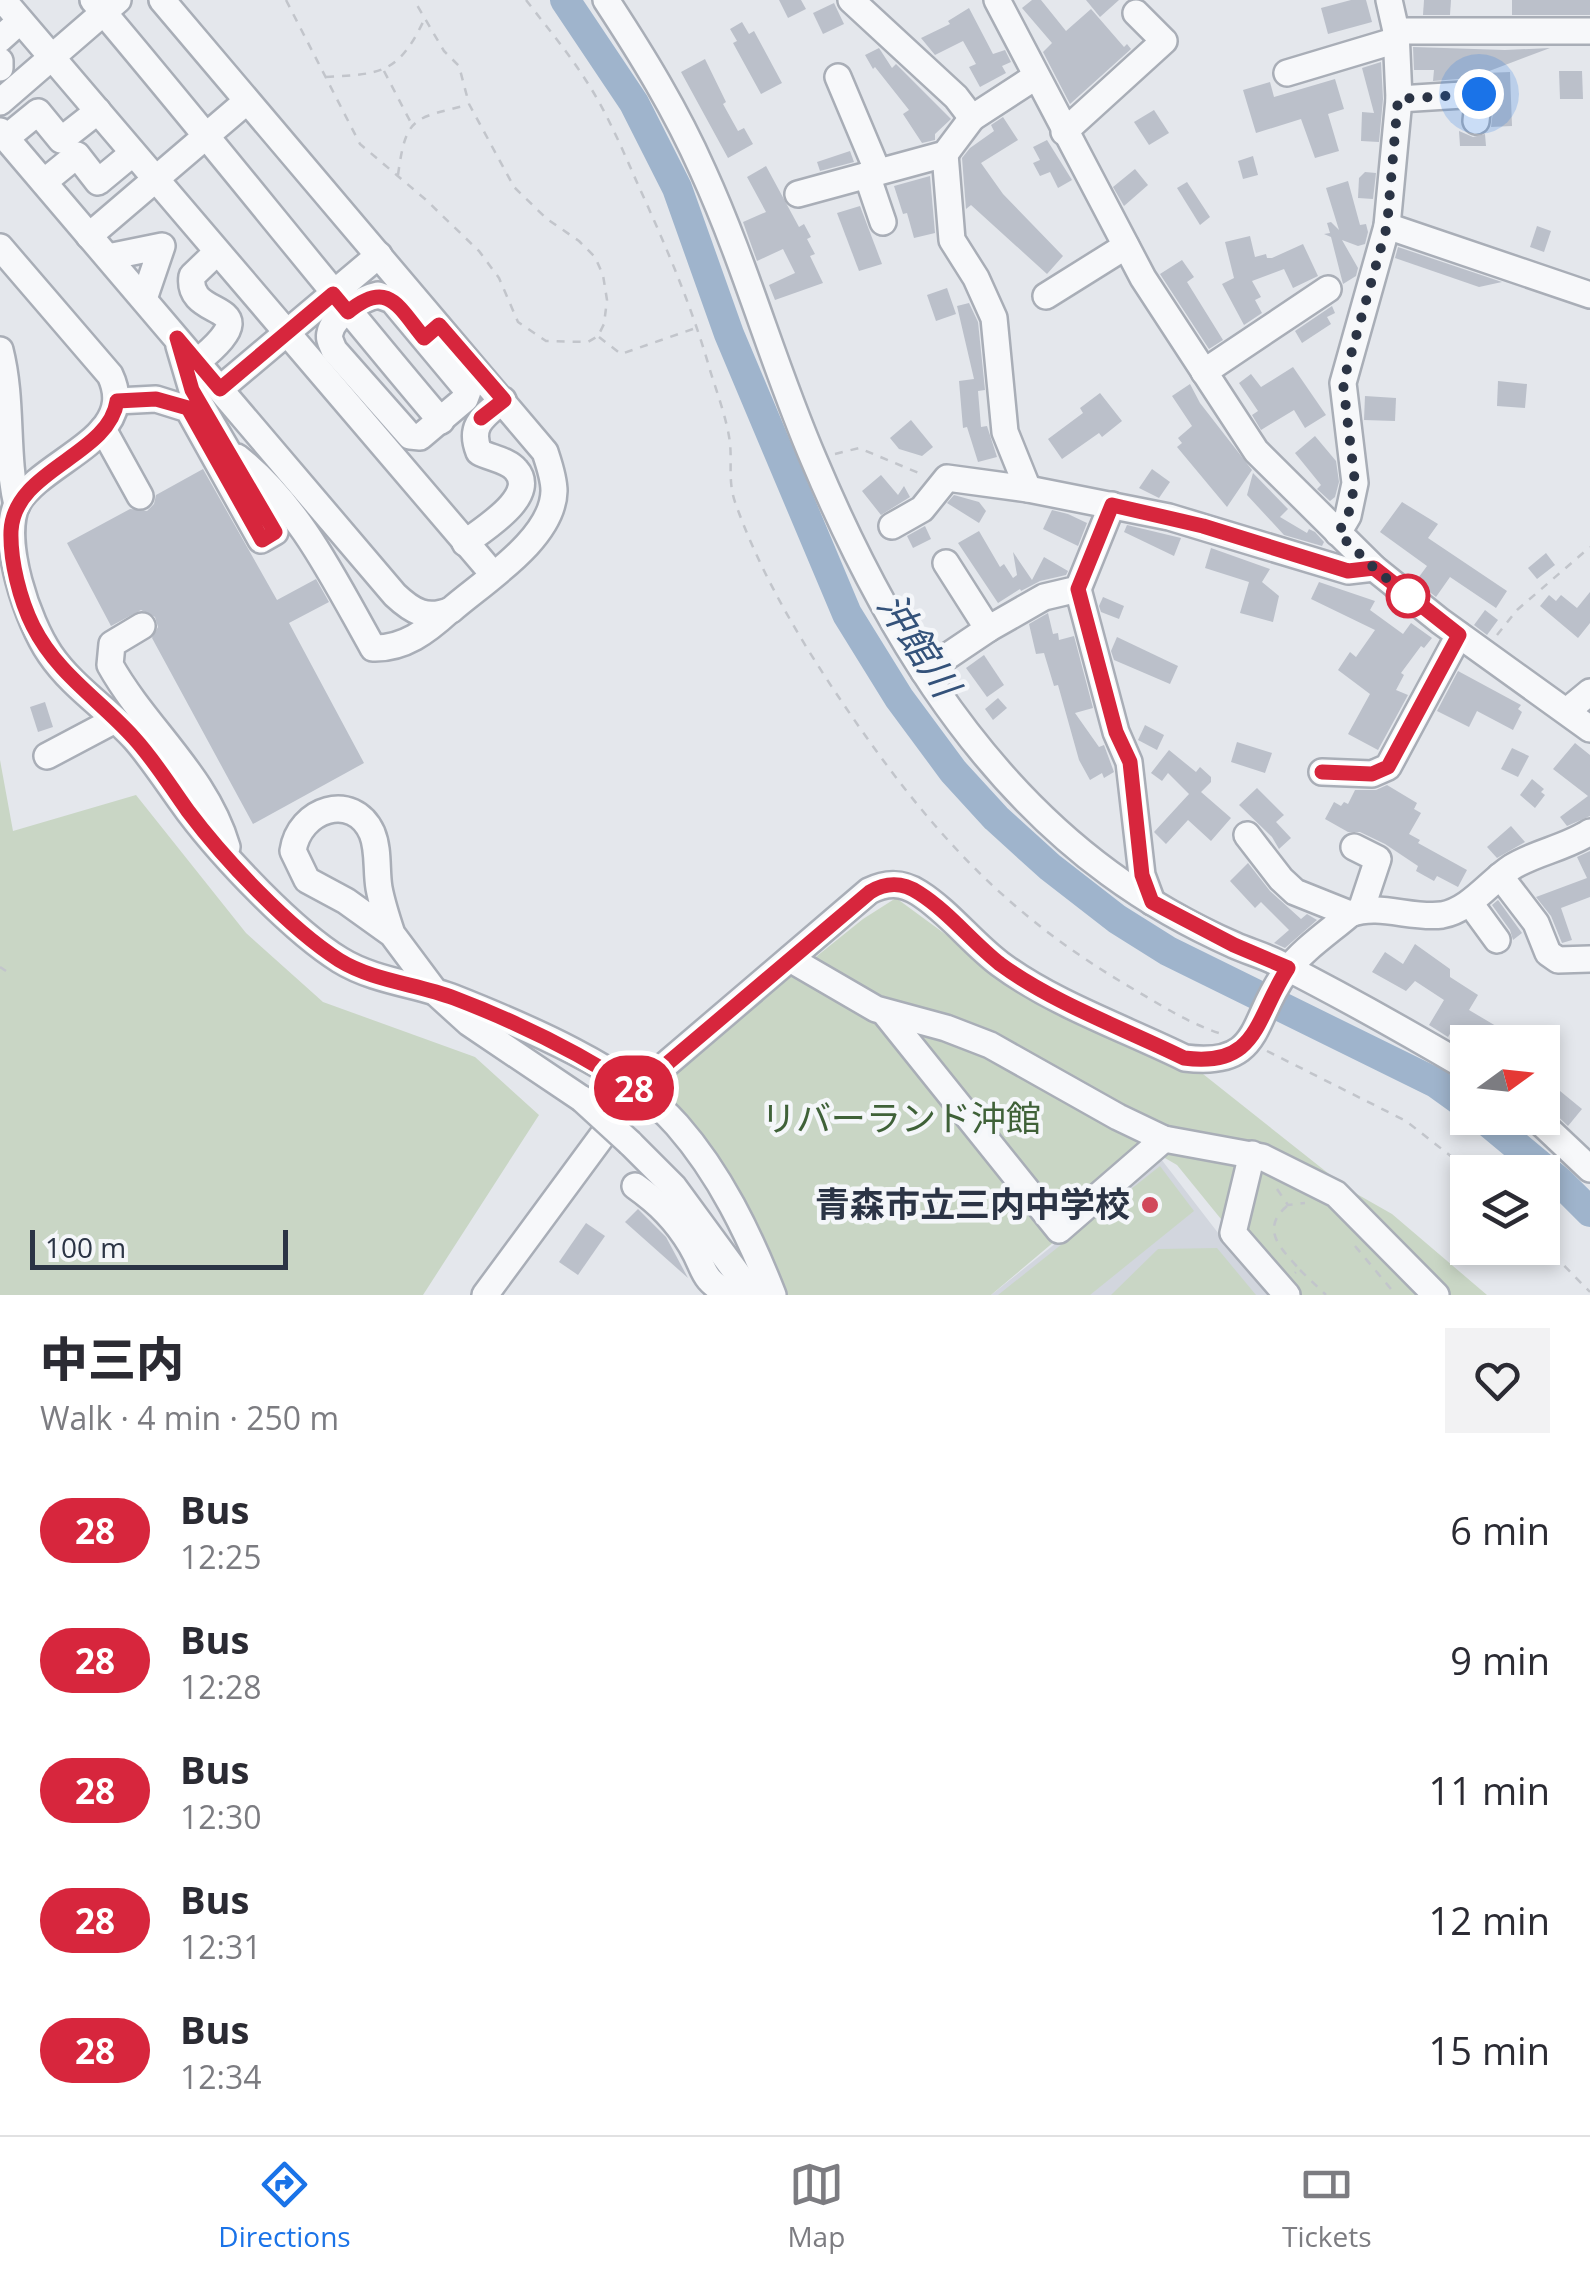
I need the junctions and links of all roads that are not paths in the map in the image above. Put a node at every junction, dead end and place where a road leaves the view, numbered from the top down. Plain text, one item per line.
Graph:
1 (162, 0) edge
2 (606, 0) edge
3 (851, 0) edge
4 (1390, 0) edge
5 (2, 1) edge
6 (105, 4) edge
7 (1008, 4) edge
8 (1136, 13) dead end
9 (20, 21) junction
10 (1590, 31) edge
11 (1397, 35) junction
12 (0, 38) edge
13 (52, 58) junction
14 (1288, 73) dead end
15 (838, 77) dead end
16 (1035, 77) junction
17 (1398, 99) junction
18 (248, 100) junction
19 (0, 102) edge
20 (98, 112) junction
21 (972, 118) junction
22 (1476, 122) dead end
23 (1064, 132) junction
24 (3, 134) edge
25 (208, 134) junction
26 (134, 153) junction
27 (945, 154) junction
28 (872, 174) junction
29 (155, 179) junction
30 (44, 182) junction
31 (798, 194) dead end
32 (883, 222) dead end
33 (1387, 226) junction
34 (89, 236) junction
35 (1126, 246) junction
36 (0, 247) edge
37 (217, 252) junction
38 (379, 255) junction
39 (108, 257) junction
40 (1328, 289) dead end
41 (1046, 296) dead end
42 (1590, 296) edge
43 (144, 299) junction
44 (340, 303) junction
45 (432, 331) junction
46 (286, 333) junction
47 (177, 338) junction
48 (0, 350) edge
49 (197, 362) junction
50 (393, 365) junction
51 (1204, 372) junction
52 (220, 389) junction
53 (357, 396) junction
54 (504, 400) junction
55 (117, 401) junction
56 (441, 421) junction
57 (103, 429) junction
58 (226, 447) junction
59 (1028, 489) junction
60 (140, 496) dead end
61 (17, 504) junction
62 (1112, 505) junction
63 (892, 526) dead end
64 (1338, 533) junction
65 (466, 543) junction
66 (946, 563) dead end
67 (1374, 568) junction
68 (492, 574) junction
69 (1078, 589) junction
70 (451, 610) junction
71 (142, 626) dead end
72 (988, 629) junction
73 (1459, 635) junction
74 (924, 672) junction
75 (1590, 692) edge
76 (1567, 712) junction
77 (115, 720) junction
78 (1590, 729) edge
79 (47, 756) dead end
80 (1322, 772) dead end
81 (1590, 832) edge
82 (1247, 836) dead end
83 (1354, 847) dead end
84 (230, 858) junction
85 (1500, 876) junction
86 (1152, 902) junction
87 (1470, 903) junction
88 (1355, 912) junction
89 (392, 934) junction
90 (1497, 940) dead end
91 (1590, 959) edge
92 (790, 960) junction
93 (1285, 973) junction
94 (436, 992) junction
95 (884, 1012) junction
96 (1450, 1059) edge
97 (636, 1090) junction
98 (1554, 1135) edge
99 (1164, 1139) junction
100 (1252, 1154) junction
101 (1590, 1169) edge
102 (635, 1186) dead end
103 (1283, 1291) edge
104 (763, 1294) edge
105 (485, 1295) edge
106 (729, 1295) edge
107 (1436, 1295) edge

1 - 18 street
2 - 74 street
3 - 21 street
4 - 11 street
5 - 9 street
6 - 13 street
6 - 25 street
7 - 16 street
8 - 23 street
9 - 12 street
9 - 13 street
10 - 11 street
11 - 14 street
11 - 17 street
13 - 19 street
13 - 20 street
15 - 28 street
16 - 21 street
16 - 23 street
17 - 22 street
17 - 33 street
18 - 25 street
18 - 38 street
20 - 24 street
20 - 26 street
21 - 27 street
23 - 35 street
24 - 30 street
25 - 29 street
25 - 44 street
26 - 29 street
26 - 30 street
27 - 28 street
27 - 59 street
28 - 31 street
28 - 32 street
29 - 34 street
29 - 37 street
30 - 34 street
33 - 42 street
33 - 64 street
34 - 39 street
35 - 41 street
35 - 51 street
36 - 55 street
37 - 46 street
37 - 49 street
38 - 44 street
38 - 45 street
39 - 43 street
39 - 43 street
40 - 51 street
43 - 47 street
44 - 45 street
44 - 46 street
44 - 50 street
44 - 53 street
45 - 50 street
45 - 54 street
45 - 56 street
46 - 52 street
46 - 53 street
47 - 49 street
47 - 58 street
48 - 61 street
49 - 52 street
50 - 53 street
50 - 56 street
51 - 64 street
52 - 70 street
53 - 56 street
53 - 65 street
54 - 65 street
54 - 68 street
55 - 57 street
55 - 58 street
57 - 60 street
57 - 61 street
58 - 70 street
59 - 62 street
59 - 63 street
61 - 77 street
62 - 67 street
62 - 69 street
64 - 67 street
65 - 68 street
66 - 72 street
67 - 73 street
68 - 70 street
69 - 72 street
69 - 86 street
71 - 84 street
72 - 74 street
73 - 76 street
73 - 80 street
74 - 86 street
75 - 76 street
76 - 78 street
77 - 79 street
77 - 84 street
81 - 85 street
82 - 88 street
83 - 88 street
84 - 94 street
85 - 87 street
85 - 91 street
86 - 93 street
87 - 88 street
87 - 90 street
88 - 93 street
89 - 89 street
89 - 94 street
92 - 93 street
92 - 95 street
92 - 97 street
93 - 96 street
94 - 97 street
94 - 104 street, bridge
95 - 99 street
95 - 99 street
97 - 104 street
97 - 105 street
98 - 101 street
99 - 100 street
100 - 103 street
100 - 107 street
102 - 106 street

